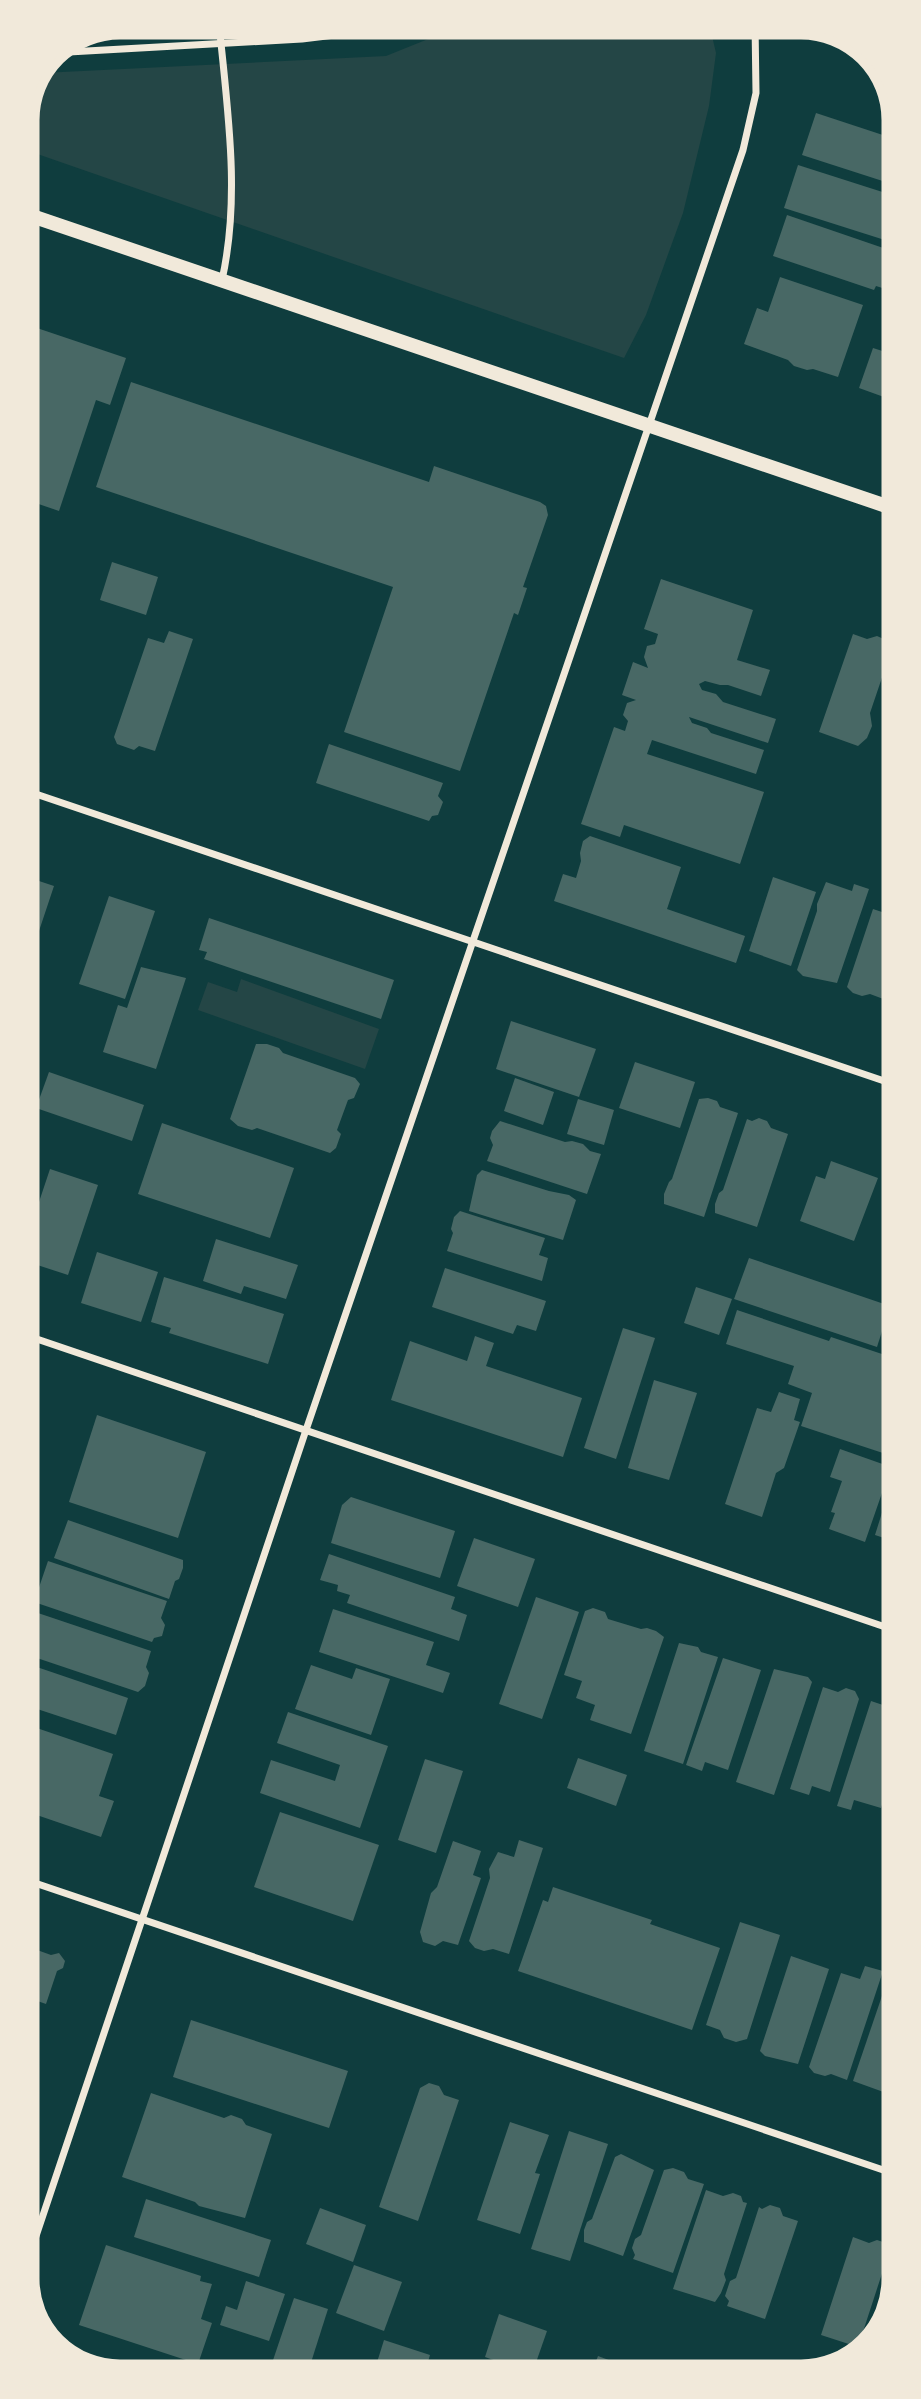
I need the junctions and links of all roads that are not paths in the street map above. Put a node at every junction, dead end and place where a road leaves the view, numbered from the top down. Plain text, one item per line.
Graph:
1 (220, 35) edge
2 (335, 35) edge
3 (756, 35) edge
4 (221, 43) junction
5 (70, 52) edge
6 (35, 217) edge
7 (222, 281) junction
8 (648, 426) junction
9 (886, 506) edge
10 (35, 794) edge
11 (473, 942) junction
12 (886, 1082) edge
13 (35, 1338) edge
14 (306, 1430) junction
15 (886, 1627) edge
16 (35, 1883) edge
17 (143, 1920) junction
18 (886, 2171) edge
19 (35, 2239) edge

1 - 4 street
2 - 4 street
3 - 8 street
4 - 5 street
4 - 7 street
6 - 7 main road
7 - 8 main road
8 - 9 main road
8 - 11 street
10 - 11 street
11 - 12 street
11 - 14 street
13 - 14 street
14 - 15 street
14 - 17 street
16 - 17 street
17 - 18 street
17 - 19 street

